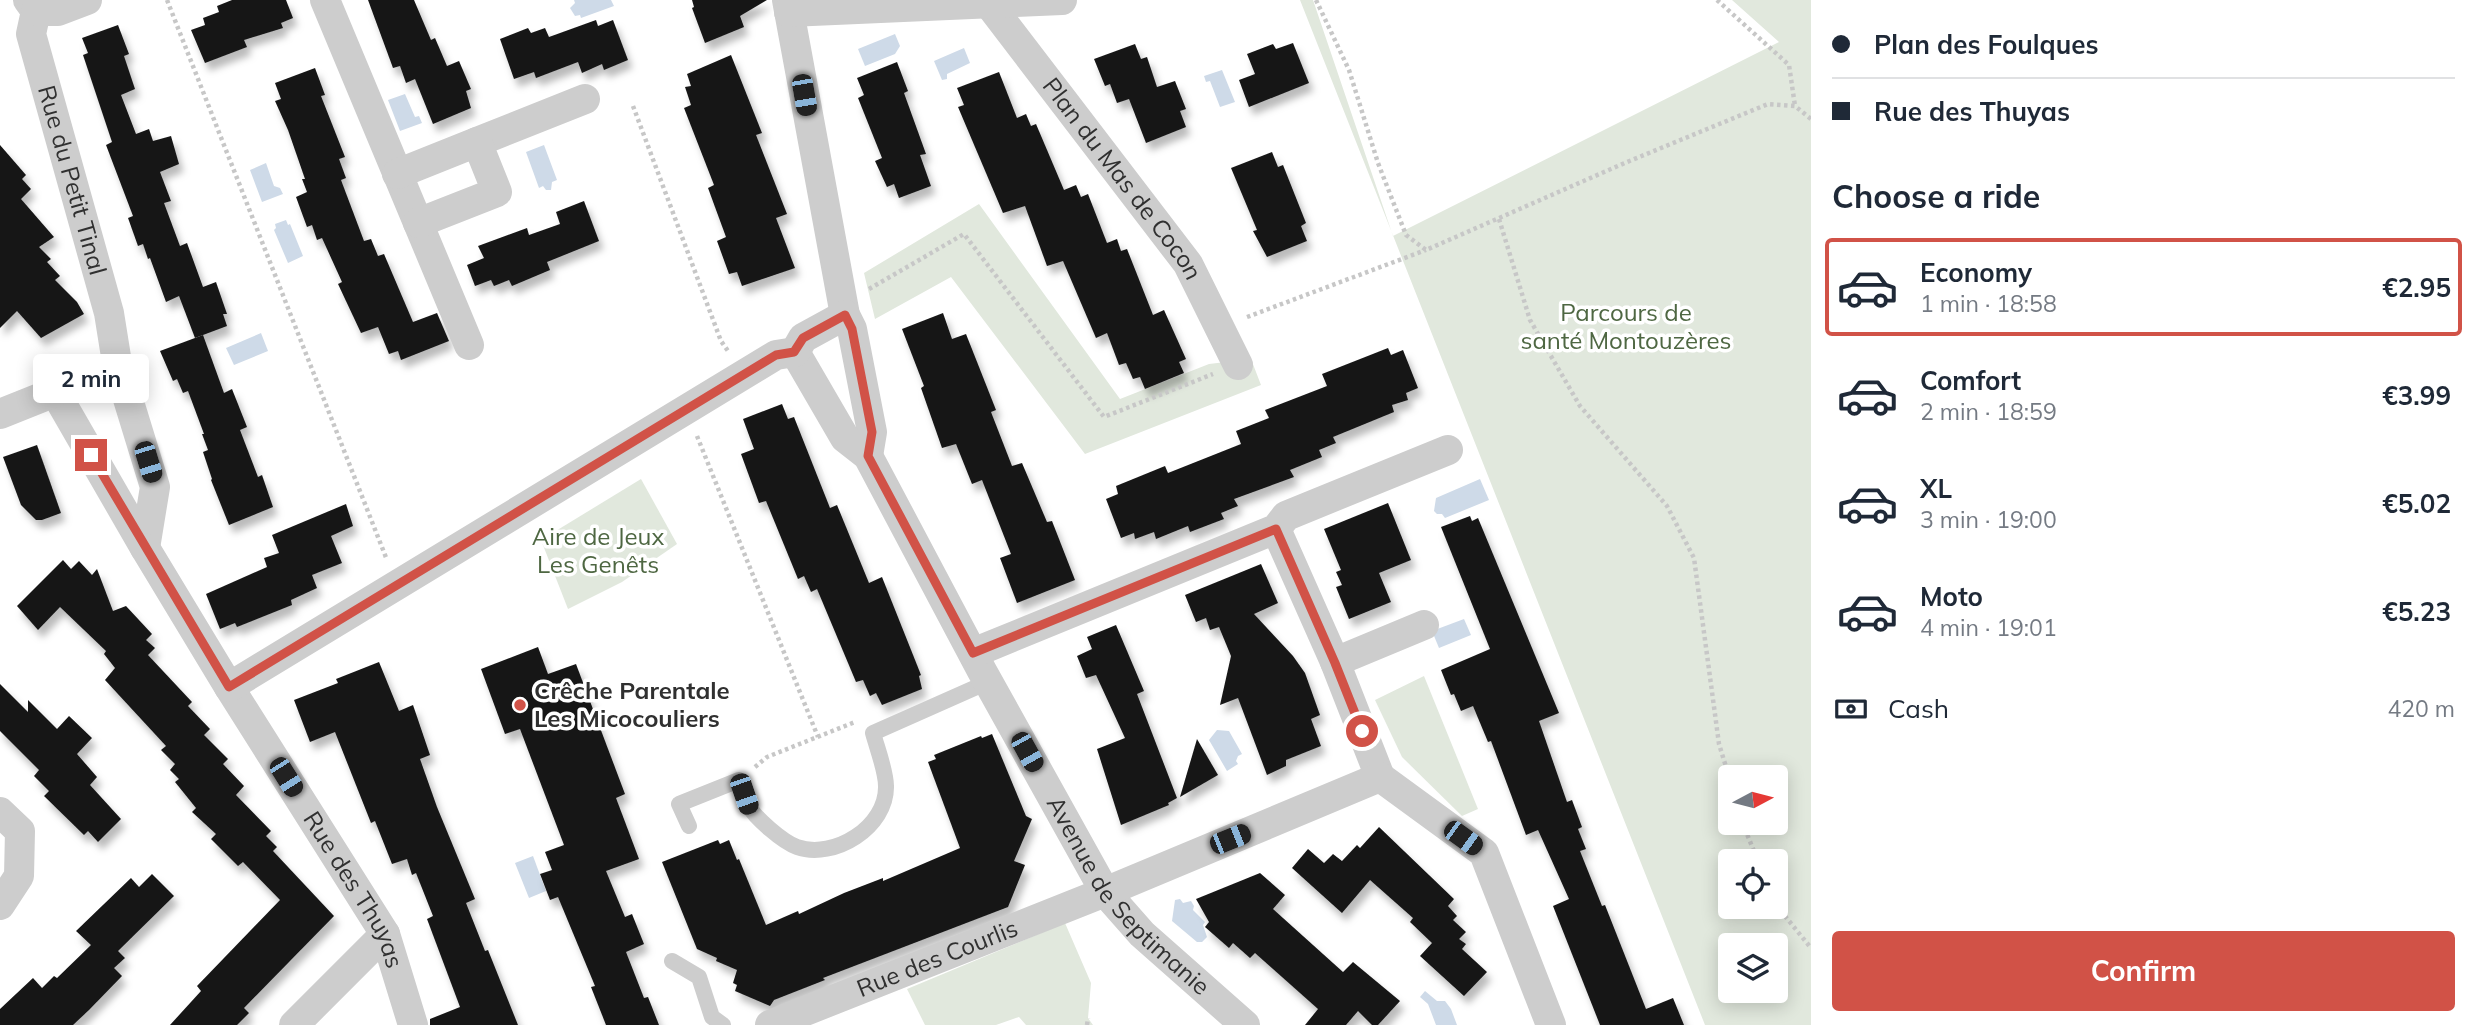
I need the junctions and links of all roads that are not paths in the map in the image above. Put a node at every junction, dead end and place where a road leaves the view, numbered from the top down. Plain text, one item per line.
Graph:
1 (87, 0) edge
2 (325, 0) edge
3 (1062, 0) edge
4 (989, 4) junction
5 (32, 6) edge
6 (788, 6) edge
7 (586, 99) dead end
8 (477, 142) junction
9 (397, 174) junction
10 (418, 223) junction
11 (845, 315) junction
12 (469, 345) dead end
13 (794, 352) junction
14 (117, 363) junction
15 (1238, 365) road end
16 (55, 392) junction
17 (0, 414) edge
18 (1448, 450) dead end
19 (868, 456) junction
20 (1276, 529) junction
21 (145, 548) junction
22 (1424, 625) dead end
23 (973, 653) junction
24 (1335, 663) junction
25 (988, 681) junction
26 (229, 687) junction
27 (1380, 777) junction
28 (0, 812) edge
29 (689, 826) dead end
30 (1105, 892) junction
31 (0, 905) edge
32 (385, 934) junction
33 (672, 961) dead end
34 (294, 1025) edge
35 (413, 1025) edge
36 (723, 1025) edge
37 (770, 1025) edge
38 (1245, 1025) edge
39 (1551, 1025) edge

1 - 5 street
2 - 9 street
3 - 4 street
4 - 6 street
4 - 15 street, Plan du Mas de Cocon
5 - 14 street, Rue du Petit Tinal
6 - 11 street
7 - 8 street
8 - 9 street
8 - 10 street
9 - 10 street
10 - 12 street
11 - 13 street
11 - 19 street
13 - 19 street, Avenue de Septimanie
13 - 26 street
14 - 16 street
14 - 21 street
16 - 17 street
16 - 21 street, Rue des Thuyas
18 - 20 street
19 - 23 street, Avenue de Septimanie
20 - 23 street
20 - 24 street
21 - 26 street, Rue des Thuyas
22 - 24 street
23 - 25 street, Avenue de Septimanie
24 - 27 street
25 - 29 lane
25 - 30 street, Avenue de Septimanie
26 - 32 street, Rue des Thuyas
27 - 30 street, Rue des Courlis
27 - 39 street
28 - 31 street
30 - 37 street, Rue des Courlis
30 - 38 street, Avenue de Septimanie
32 - 34 street
32 - 35 street, Rue des Thuyas
33 - 36 lane

